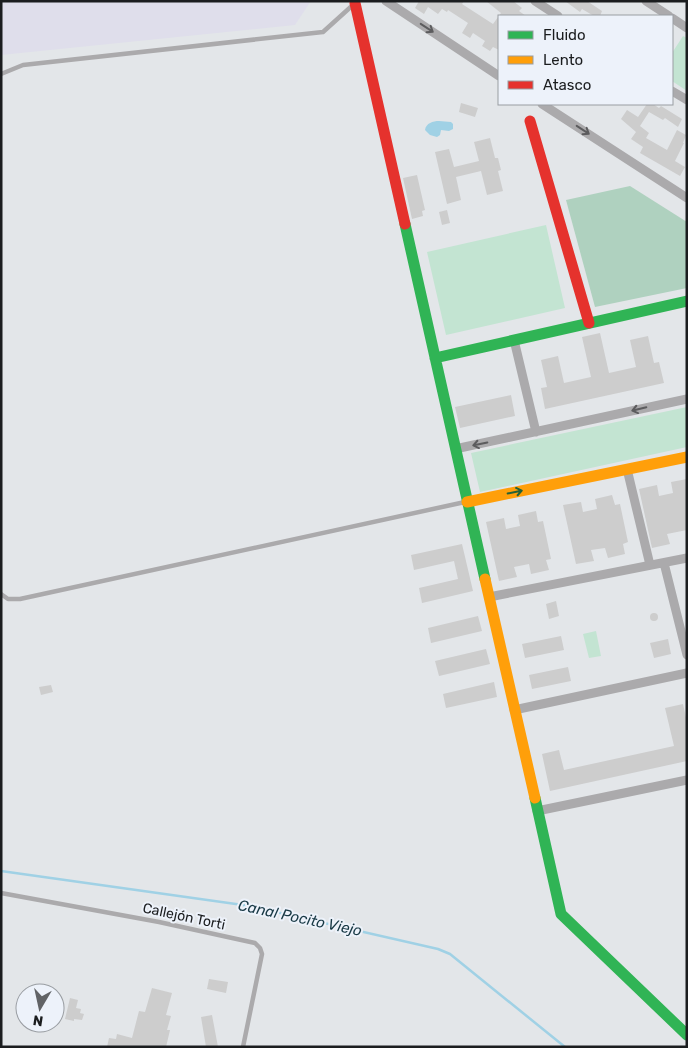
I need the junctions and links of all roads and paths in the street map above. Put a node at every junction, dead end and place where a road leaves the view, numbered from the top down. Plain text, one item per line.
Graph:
1 (536, 1) edge
2 (646, 1) edge
3 (389, 2) edge
4 (354, 3) joint
5 (557, 15) edge
6 (667, 15) edge
7 (673, 19) edge
8 (687, 28) edge
9 (1, 74) edge
10 (498, 75) edge
11 (673, 92) edge
12 (687, 100) edge
13 (544, 105) edge
14 (530, 120) dead end
15 (687, 198) edge
16 (687, 301) edge
17 (589, 323) junction
18 (514, 340) junction
19 (435, 358) junction
20 (687, 399) edge
21 (536, 432) junction
22 (455, 449) junction
23 (687, 457) edge
24 (627, 469) junction
25 (467, 502) junction
26 (687, 558) edge
27 (664, 563) junction
28 (650, 565) junction
29 (1, 594) edge
30 (489, 598) junction
31 (687, 655) edge
32 (687, 673) edge
33 (514, 710) junction
34 (687, 780) edge
35 (537, 811) junction
36 (1, 893) edge
37 (687, 1035) edge
38 (243, 1047) edge

1 - 5 street
2 - 6 street
3 -> 10 street
4 - 9 lane
4 - 19 street
7 - 8 street
11 - 12 street
13 -> 15 street
14 - 17 street
16 - 17 street
17 - 18 street
18 - 19 street
18 - 21 street
19 - 22 street
20 -> 21 street
21 -> 22 street
22 - 25 street
23 - 24 street
25 -> 24 street
24 - 28 street
25 - 29 lane
25 - 30 street
26 - 27 street
27 - 28 street
27 - 31 street
28 - 30 street
30 - 33 street
32 - 33 street
33 - 35 street
34 - 35 street
35 - 37 street
36 - 38 lane, Callejón Torti

